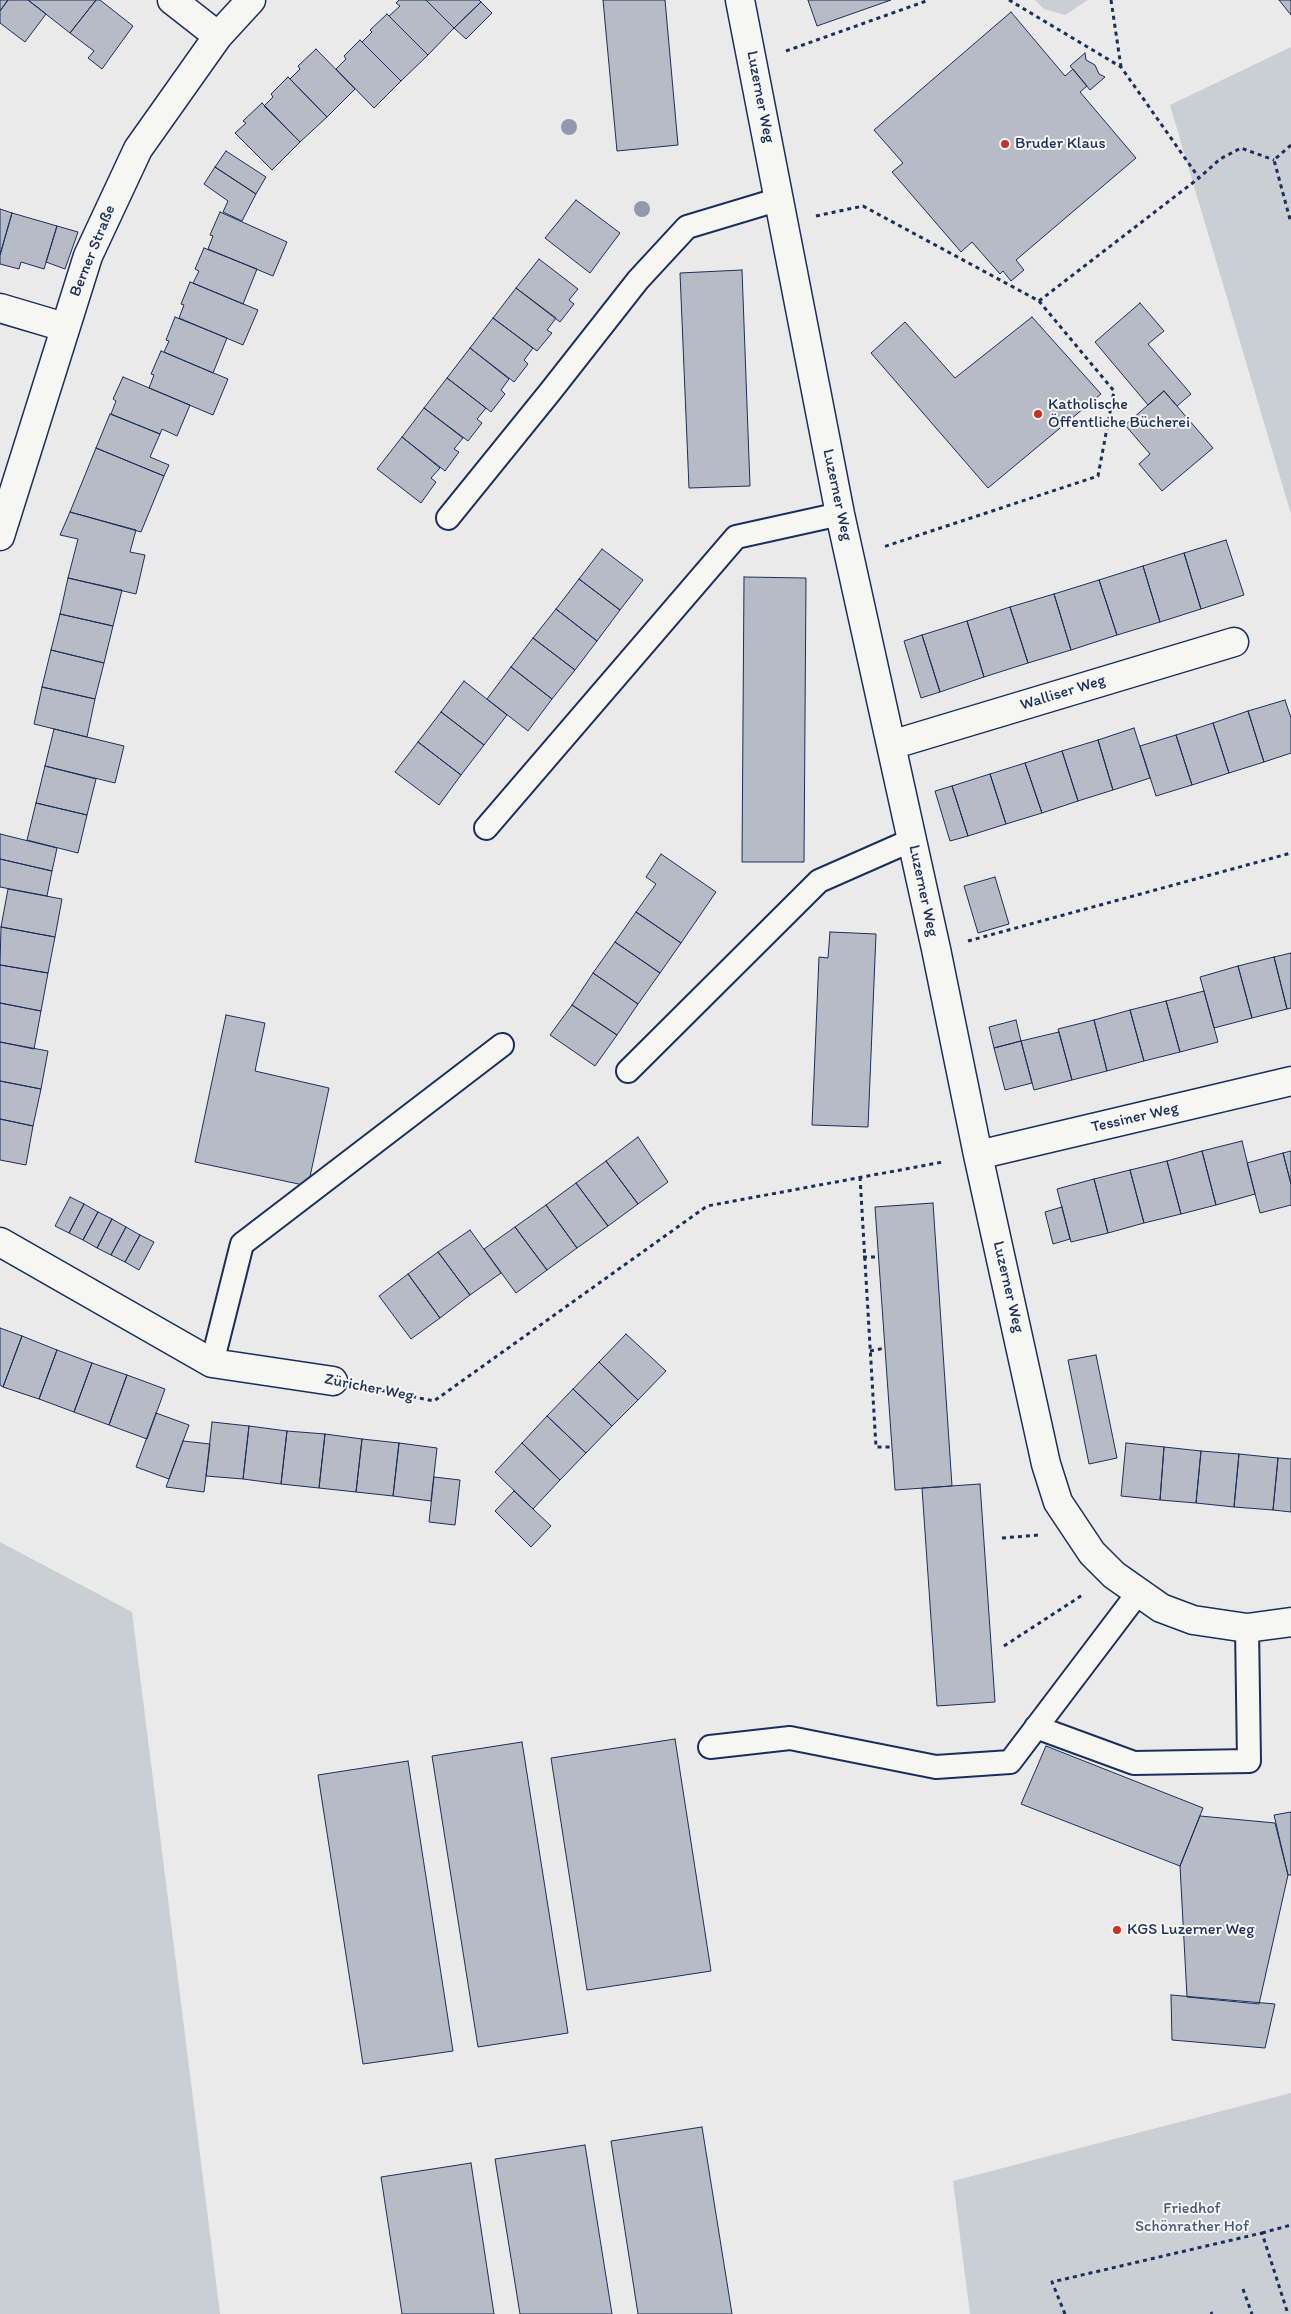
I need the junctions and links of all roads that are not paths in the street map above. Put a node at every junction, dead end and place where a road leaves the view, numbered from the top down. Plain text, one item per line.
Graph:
1 (172, 0) edge
2 (251, 0) edge
3 (740, 0) edge
4 (218, 36) junction
5 (782, 212) junction
6 (0, 308) edge
7 (64, 327) junction
8 (840, 514) junction
9 (448, 518) dead end
10 (0, 536) edge
11 (1234, 642) dead end
12 (891, 745) junction
13 (486, 828) dead end
14 (912, 840) junction
15 (502, 1045) dead end
16 (628, 1071) dead end
17 (1291, 1081) edge
18 (978, 1155) junction
19 (0, 1242) edge
20 (212, 1363) junction
21 (333, 1381) road end
22 (1138, 1593) junction
23 (1291, 1622) edge
24 (1247, 1628) junction
25 (1036, 1727) junction
26 (710, 1747) dead end

1 - 4 street
2 - 4 street, Berner Straße
3 - 5 street, Luzerner Weg
4 - 7 street, Berner Straße
5 - 8 street, Luzerner Weg
5 - 9 lane
6 - 7 street
7 - 10 street, Berner Straße
8 - 12 street, Luzerner Weg
8 - 13 lane
11 - 12 street, Walliser Weg
12 - 14 street, Luzerner Weg
14 - 16 lane
14 - 18 street, Luzerner Weg
15 - 20 lane
17 - 18 street, Tessiner Weg
18 - 22 street, Luzerner Weg
19 - 20 street, Züricher Weg
20 - 21 street, Züricher Weg
22 - 24 street, Luzerner Weg
22 - 25 lane
23 - 24 street, Luzerner Weg
24 - 25 lane
25 - 26 lane

